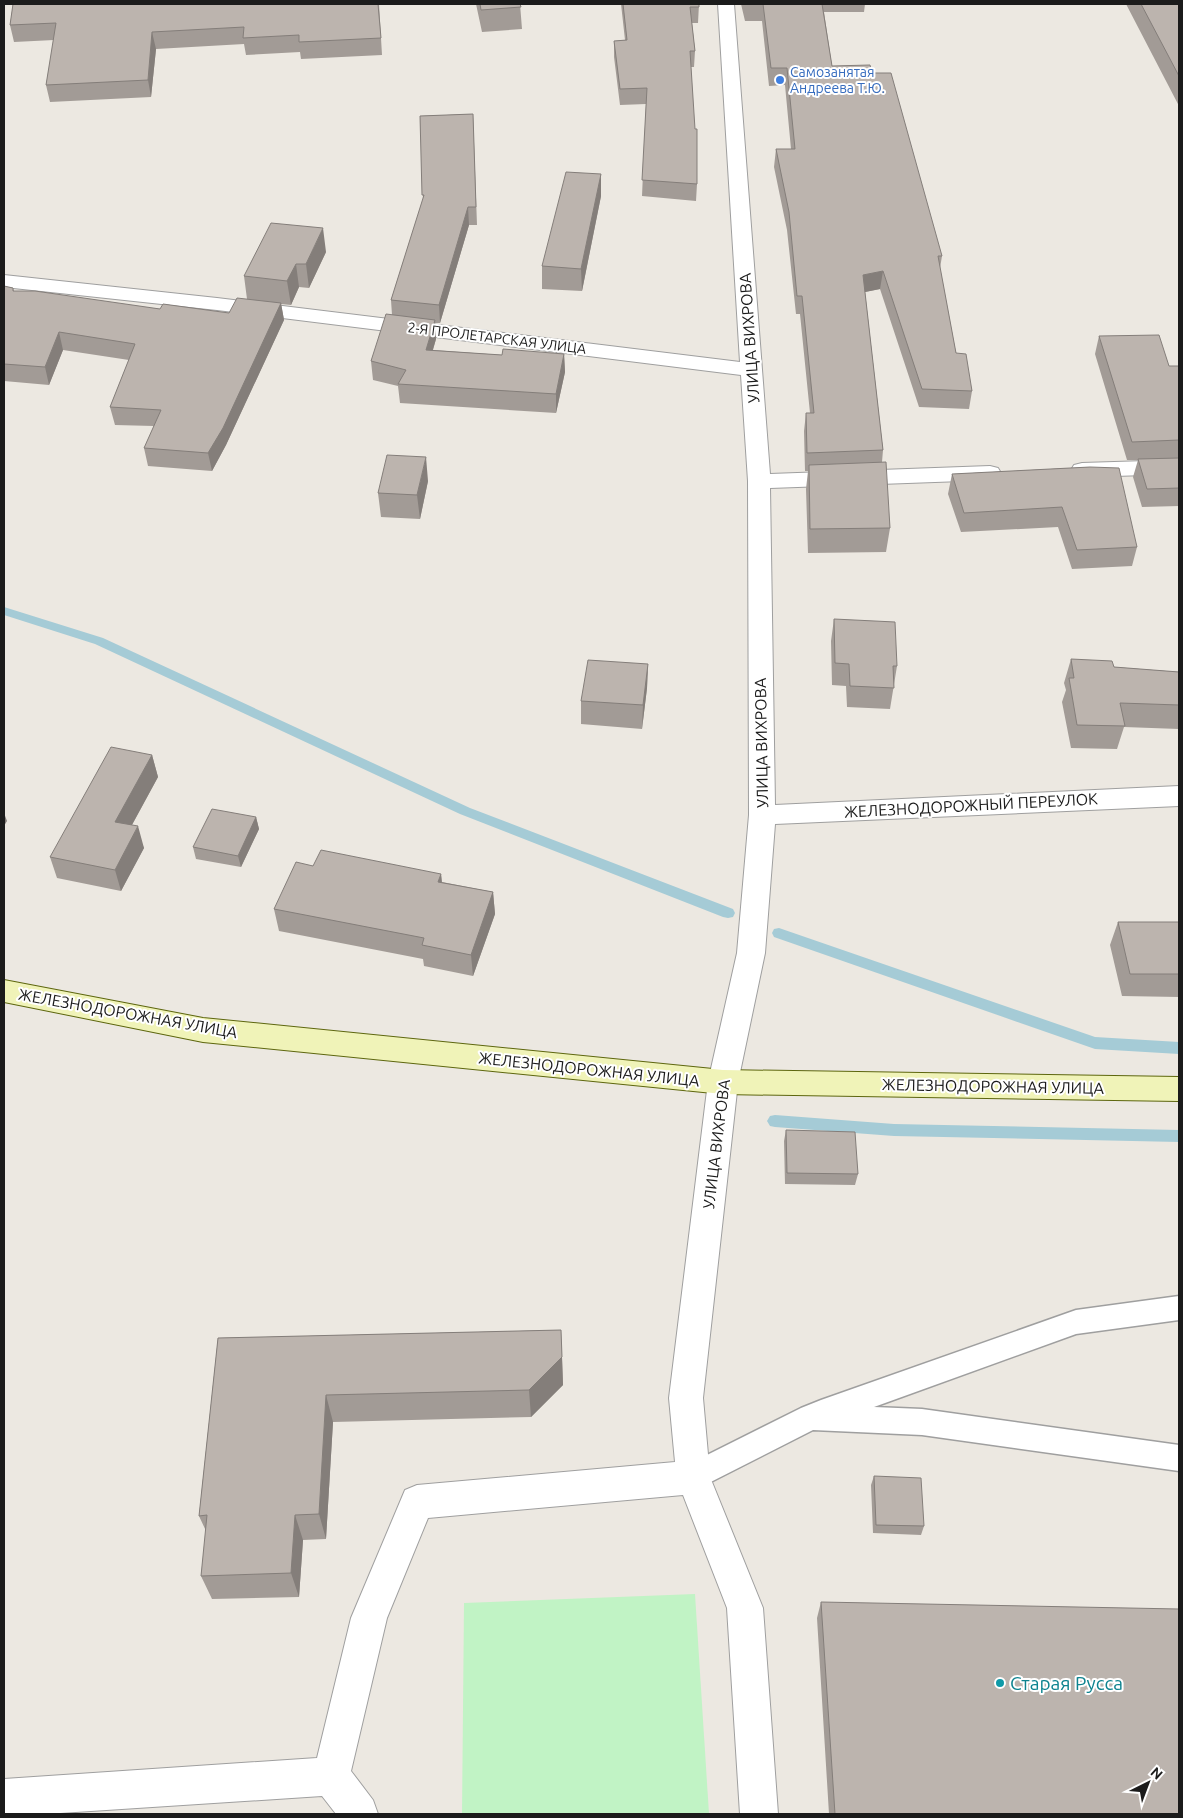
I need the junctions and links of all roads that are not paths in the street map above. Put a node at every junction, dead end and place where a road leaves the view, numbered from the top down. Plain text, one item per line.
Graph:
1 (726, 4) edge
2 (4, 281) edge
3 (751, 370) junction
4 (1179, 466) edge
5 (1062, 471) edge
6 (1013, 472) edge
7 (759, 481) junction
8 (1179, 796) edge
9 (762, 815) junction
10 (4, 991) edge
11 (723, 1082) junction
12 (1179, 1089) edge
13 (1179, 1308) edge
14 (811, 1417) junction
15 (1179, 1458) edge
16 (693, 1477) junction
17 (331, 1776) junction
18 (4, 1798) edge
19 (359, 1814) edge
20 (759, 1814) edge

1 - 3 street, УЛИЦА ВИХРОВА
2 - 3 street, 2-Я ПРОЛЕТАРСКАЯ УЛИЦА
3 - 7 street, УЛИЦА ВИХРОВА
4 - 5 street
6 - 7 street
7 - 9 street, УЛИЦА ВИХРОВА
8 - 9 street, ЖЕЛЕЗНОДОРОЖНЫЙ ПЕРЕУЛОК
9 - 11 street, УЛИЦА ВИХРОВА
10 - 11 street, ЖЕЛЕЗНОДОРОЖНАЯ УЛИЦА
11 - 12 street, ЖЕЛЕЗНОДОРОЖНАЯ УЛИЦА
11 - 16 street, УЛИЦА ВИХРОВА
13 - 14 lane
14 - 15 lane
14 - 16 lane
16 - 17 street
16 - 20 street, УЛИЦА ВИХРОВА
17 - 18 street
17 - 19 street

